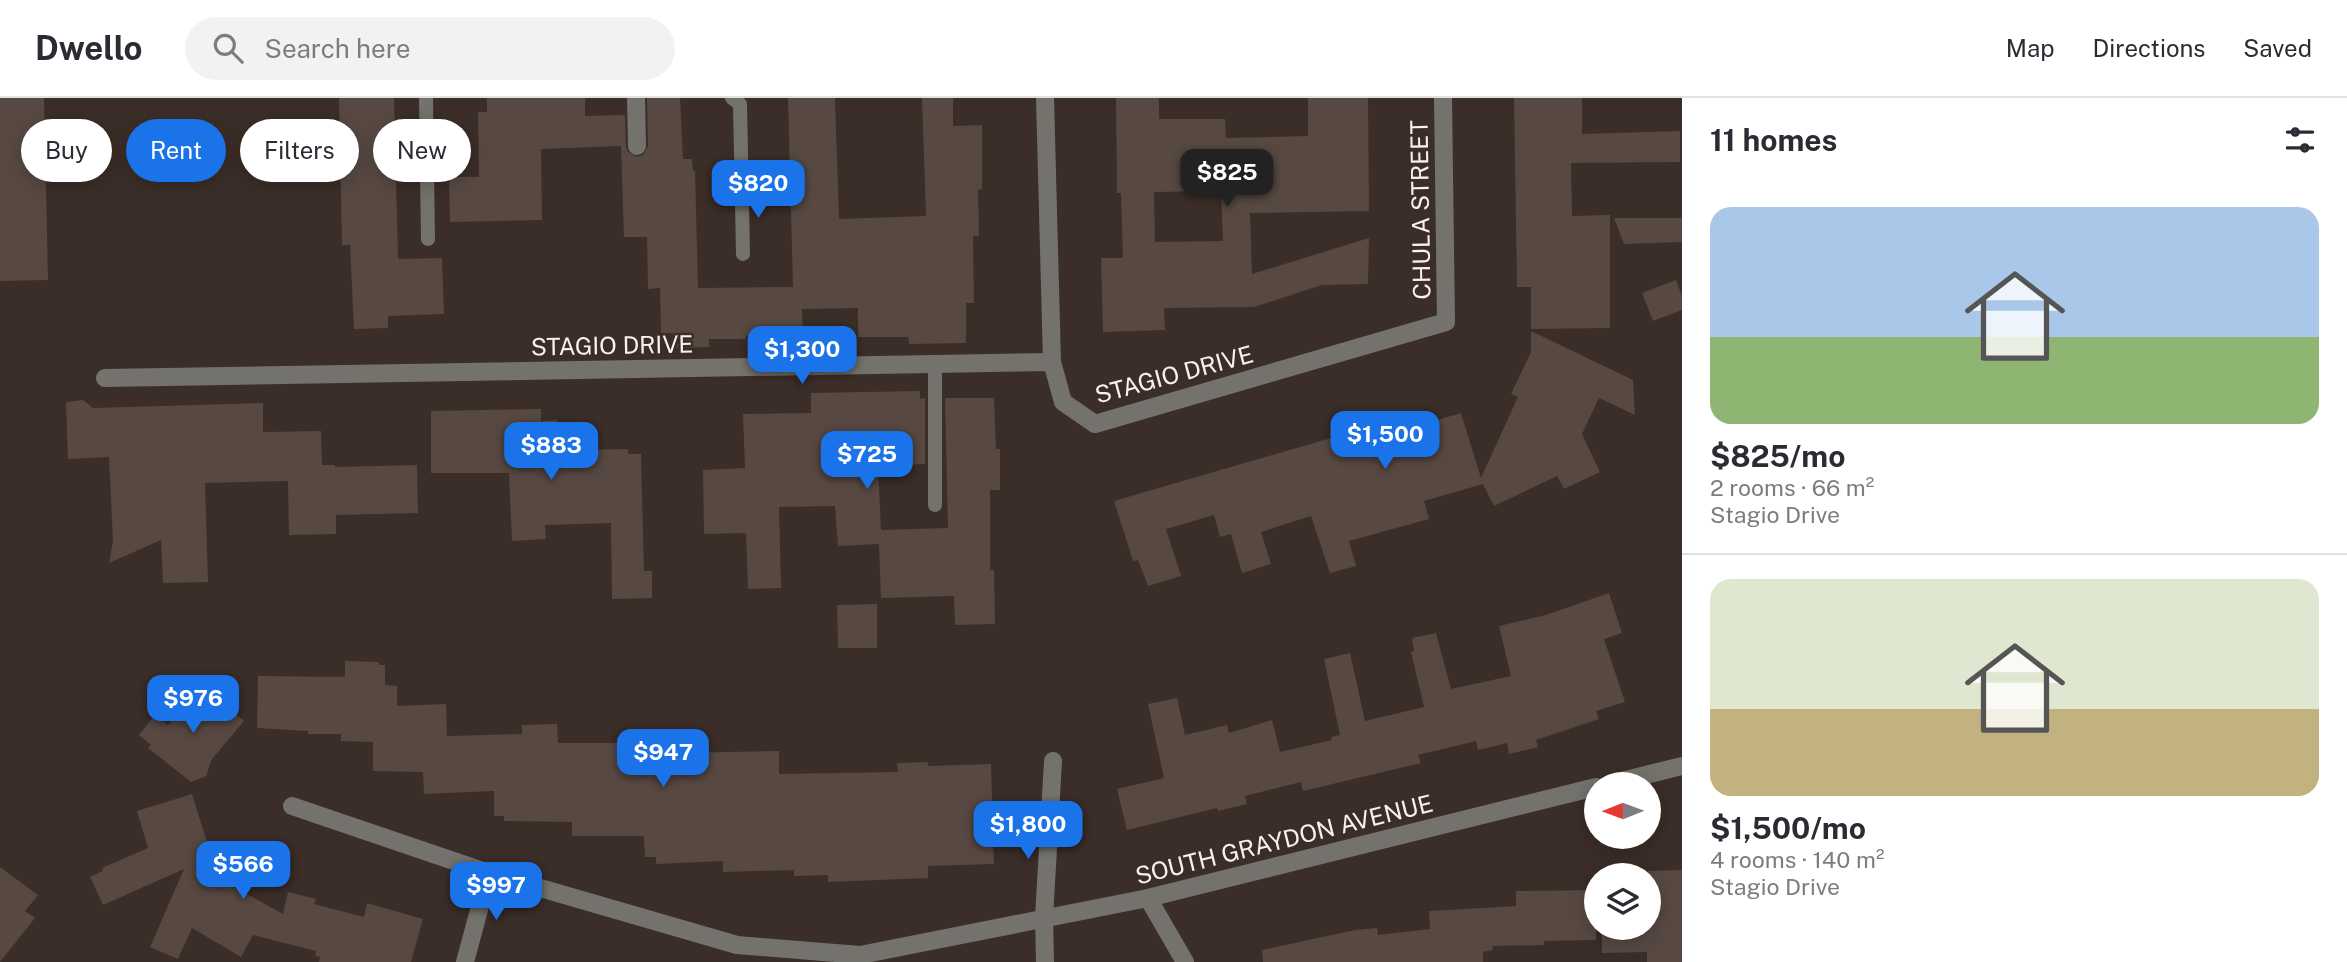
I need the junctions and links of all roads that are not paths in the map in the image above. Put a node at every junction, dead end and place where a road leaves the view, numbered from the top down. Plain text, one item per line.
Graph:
1 (426, 98) edge
2 (636, 98) edge
3 (732, 98) edge
4 (1045, 98) edge
5 (1443, 98) edge
6 (637, 146) dead end
7 (428, 239) dead end
8 (743, 254) dead end
9 (1446, 322) joint
10 (1052, 362) junction
11 (934, 364) junction
12 (105, 378) dead end
13 (935, 505) dead end
14 (1053, 761) dead end
15 (1682, 766) edge
16 (1658, 772) edge
17 (1584, 790) edge
18 (292, 806) dead end
19 (489, 873) junction
20 (1147, 898) junction
21 (1044, 918) junction
22 (465, 962) edge
23 (1045, 962) edge
24 (1185, 962) edge

1 - 7 lane
2 - 6 street
3 - 8 lane
4 - 10 street
5 - 9 street, CHULA STREET
9 - 10 street, STAGIO DRIVE
10 - 11 street, STAGIO DRIVE
11 - 12 street, STAGIO DRIVE
11 - 13 lane
14 - 21 street
15 - 16 street
17 - 20 street, SOUTH GRAYDON AVENUE
18 - 19 street, SOUTH GRAYDON AVENUE
19 - 21 street, SOUTH GRAYDON AVENUE
19 - 22 street
20 - 21 street, SOUTH GRAYDON AVENUE
20 - 24 street
21 - 23 street

